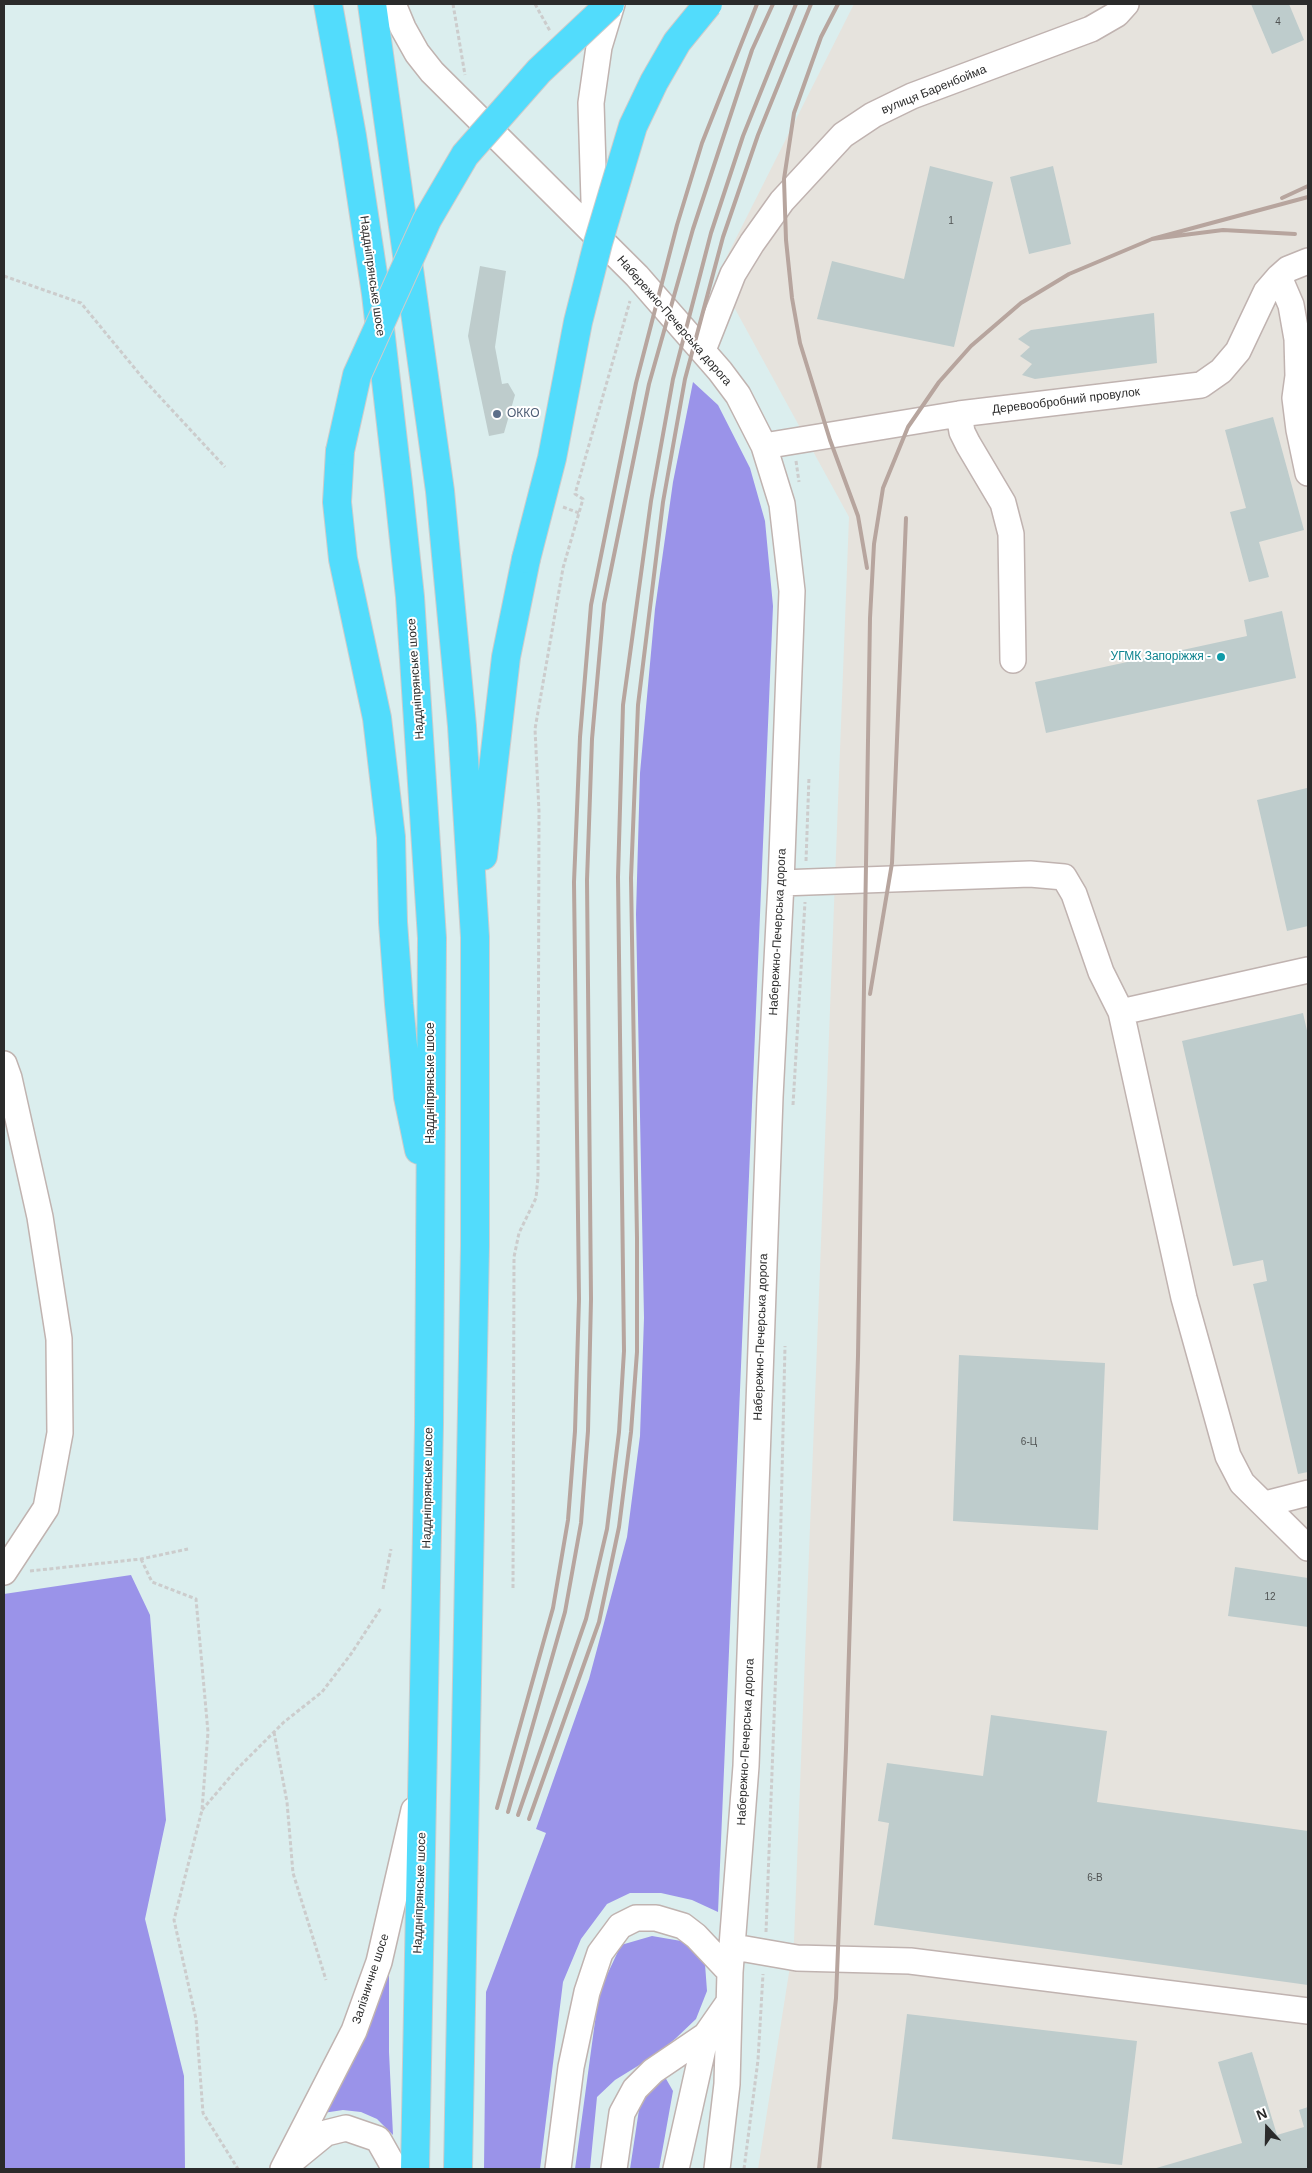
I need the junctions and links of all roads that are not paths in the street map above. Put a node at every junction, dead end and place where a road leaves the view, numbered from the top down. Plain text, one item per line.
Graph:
1 (328, 4) edge
2 (372, 4) edge
3 (393, 4) edge
4 (611, 4) edge
5 (708, 4) edge
6 (1126, 4) edge
7 (594, 233) junction
8 (1308, 261) edge
9 (1279, 277) junction
10 (703, 350) junction
11 (958, 414) junction
12 (764, 446) junction
13 (1308, 473) edge
14 (1013, 660) dead end
15 (781, 883) junction
16 (475, 937) junction
17 (1308, 970) edge
18 (1120, 1012) junction
19 (4, 1064) edge
20 (431, 1210) junction
21 (1308, 1493) edge
22 (1265, 1504) junction
23 (1308, 1548) edge
24 (13, 1572) edge
25 (422, 1776) junction
26 (734, 1947) junction
27 (730, 1972) junction
28 (729, 2002) junction
29 (1308, 2011) edge
30 (706, 2035) junction
31 (283, 2169) edge
32 (395, 2169) edge
33 (415, 2169) edge
34 (458, 2169) edge
35 (558, 2169) edge
36 (614, 2169) edge
37 (676, 2169) edge
38 (717, 2169) edge

1 - 20 main road, Наддніпрянське шосе
2 - 16 main road
3 - 7 street, Набережно-Печерська дорога
4 - 7 street
4 - 20 main road, bridge
5 - 16 main road, bridge
6 - 10 street, вулиця Баренбойма
7 - 10 street, Набережно-Печерська дорога
8 - 9 street, Деревообробний провулок
9 - 11 street, Деревообробний провулок
9 - 13 street
10 - 12 street, Набережно-Печерська дорога
11 - 12 street, Деревообробний провулок
11 - 14 street
12 - 15 street, Набережно-Печерська дорога
15 - 18 street
15 - 26 street, Набережно-Печерська дорога
16 - 34 main road
17 - 18 street
18 - 22 street
19 - 24 street
20 - 25 main road, Наддніпрянське шосе
21 - 22 street
22 - 23 street
25 - 31 street, Залізничне шосе
25 - 33 main road, Наддніпрянське шосе
26 - 27 street, Набережно-Печерська дорога
26 - 29 street
27 - 28 street, Набережно-Печерська дорога
27 - 35 street
28 - 30 street
28 - 38 street, Набережно-Печерська дорога
30 - 36 street
30 - 37 street
31 - 32 street, Залізничне шосе

